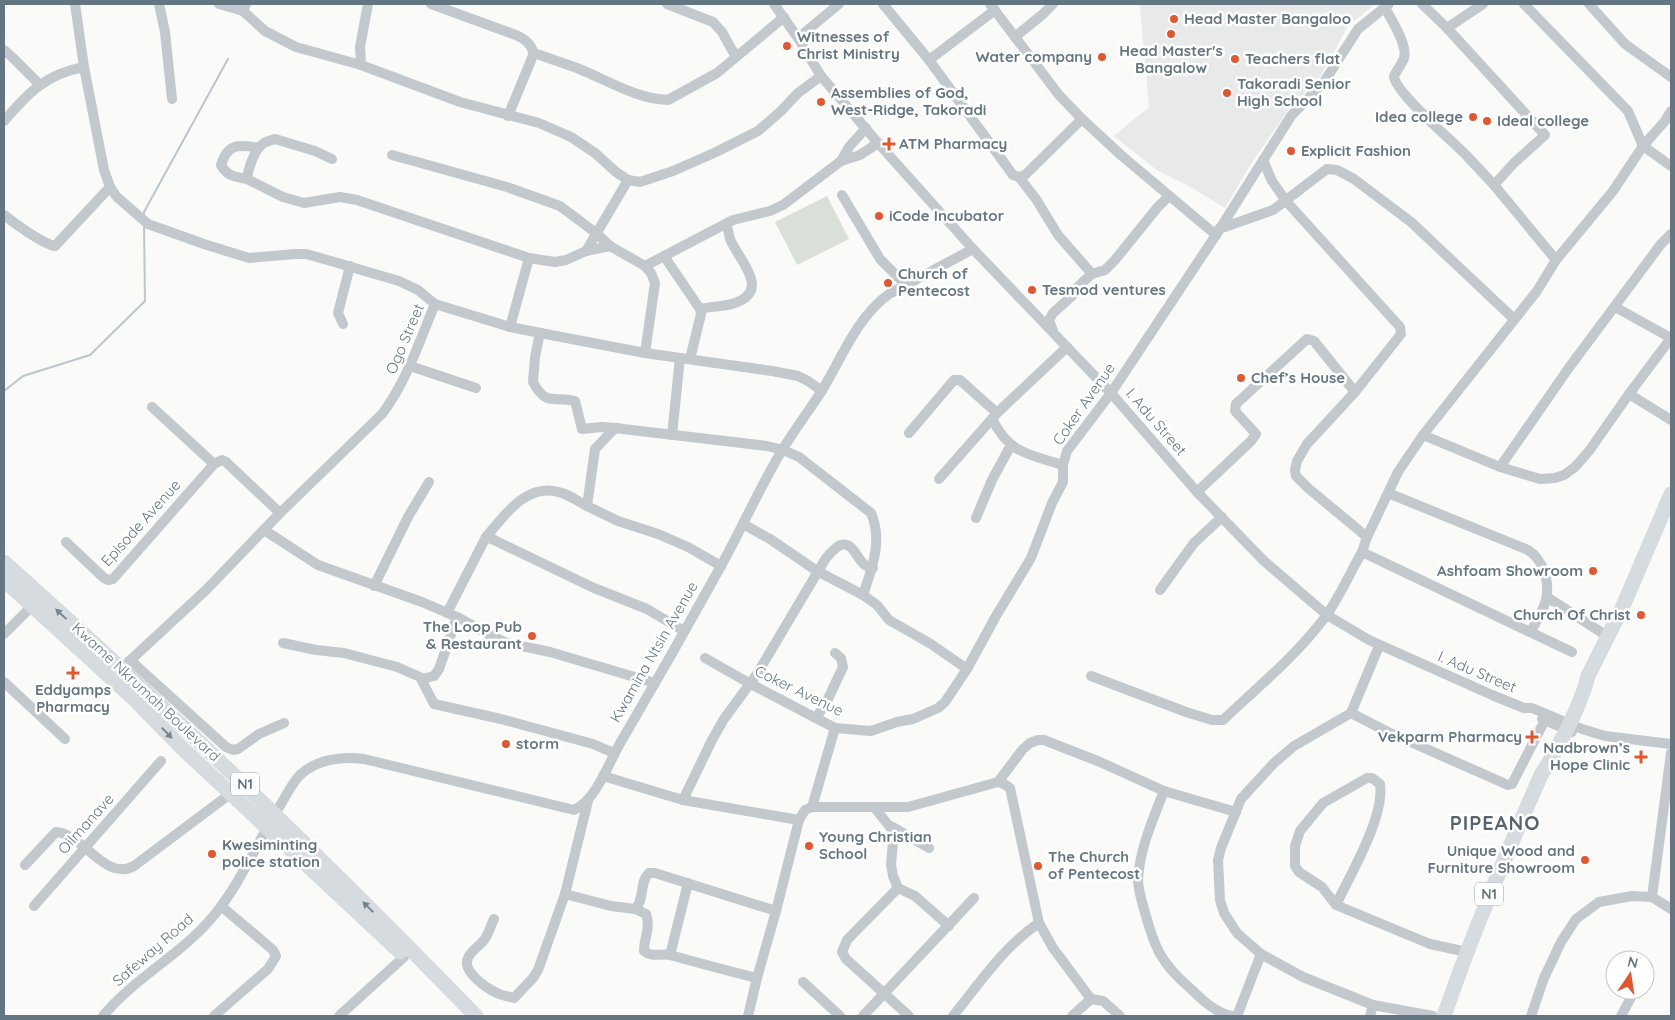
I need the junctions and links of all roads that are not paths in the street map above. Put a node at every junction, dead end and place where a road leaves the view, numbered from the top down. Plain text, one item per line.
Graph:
1 (75, 4) edge
2 (159, 4) edge
3 (219, 4) edge
4 (368, 4) edge
5 (431, 4) edge
6 (667, 4) edge
7 (774, 4) edge
8 (839, 4) edge
9 (883, 4) edge
10 (1053, 4) edge
11 (1422, 4) edge
12 (1483, 4) edge
13 (1524, 4) edge
14 (1589, 4) edge
15 (1387, 6) edge
16 (244, 7) edge
17 (992, 7) edge
18 (784, 16) junction
19 (1447, 28) junction
20 (1016, 36) junction
21 (798, 38) junction
22 (4, 50) edge
23 (534, 53) junction
24 (736, 57) junction
25 (929, 60) junction
26 (361, 65) junction
27 (84, 67) junction
28 (821, 76) junction
29 (1671, 76) edge
30 (39, 84) junction
31 (172, 99) dead end
32 (1671, 111) edge
33 (508, 116) junction
34 (1082, 119) junction
35 (4, 121) edge
36 (866, 128) junction
37 (878, 142) junction
38 (1644, 146) junction
39 (259, 148) junction
40 (392, 155) dead end
41 (332, 159) dead end
42 (1263, 160) junction
43 (841, 161) junction
44 (1671, 166) edge
45 (1019, 177) junction
46 (247, 179) junction
47 (628, 180) junction
48 (1250, 180) junction
49 (1272, 181) junction
50 (1494, 185) junction
51 (110, 186) junction
52 (842, 194) dead end
53 (1169, 196) junction
54 (1286, 201) junction
55 (4, 215) edge
56 (726, 224) junction
57 (1218, 232) junction
58 (596, 233) junction
59 (1671, 234) edge
60 (610, 246) junction
61 (973, 249) junction
62 (586, 251) junction
63 (664, 256) junction
64 (529, 258) junction
65 (1556, 260) junction
66 (350, 266) junction
67 (645, 266) junction
68 (1092, 274) junction
69 (906, 285) junction
70 (435, 304) junction
71 (1615, 307) junction
72 (700, 309) junction
73 (1514, 318) junction
74 (343, 324) dead end
75 (510, 326) junction
76 (1053, 332) junction
77 (540, 333) junction
78 (1067, 347) junction
79 (645, 353) junction
80 (685, 358) junction
81 (410, 366) junction
82 (476, 388) dead end
83 (822, 391) junction
84 (1355, 392) junction
85 (1111, 393) junction
86 (1629, 394) junction
87 (152, 407) dead end
88 (995, 416) junction
89 (1671, 420) edge
90 (617, 428) junction
91 (672, 434) junction
92 (909, 434) dead end
93 (1423, 435) junction
94 (1011, 445) junction
95 (783, 450) junction
96 (214, 464) junction
97 (1063, 465) junction
98 (1500, 467) junction
99 (939, 479) dead end
100 (429, 482) dead end
101 (1197, 492) junction
102 (1388, 493) junction
103 (1671, 494) edge
104 (587, 506) junction
105 (280, 513) junction
106 (1222, 517) junction
107 (976, 518) dead end
108 (743, 524) junction
109 (264, 530) junction
110 (1367, 537) junction
111 (486, 538) junction
112 (66, 542) dead end
113 (1362, 552) junction
114 (4, 562) edge
115 (721, 566) junction
116 (872, 568) junction
117 (817, 571) junction
118 (4, 580) edge
119 (374, 586) junction
120 (1160, 590) dead end
121 (863, 595) junction
122 (1546, 597) junction
123 (32, 606) junction
124 (447, 612) junction
125 (1327, 615) junction
126 (457, 617) junction
127 (684, 631) junction
128 (1531, 631) junction
129 (4, 634) edge
130 (1607, 636) junction
131 (283, 643) dead end
132 (1379, 646) junction
133 (835, 652) dead end
134 (1572, 652) dead end
135 (705, 658) dead end
136 (126, 664) junction
137 (967, 669) junction
138 (1091, 676) dead end
139 (422, 679) junction
140 (4, 682) edge
141 (655, 683) junction
142 (749, 684) junction
143 (1524, 708) junction
144 (1351, 713) junction
145 (816, 718) junction
146 (284, 723) dead end
147 (1559, 724) junction
148 (835, 728) junction
149 (65, 739) dead end
150 (1671, 744) edge
151 (614, 753) junction
152 (1671, 753) edge
153 (161, 761) dead end
154 (603, 776) junction
155 (998, 782) junction
156 (1164, 791) junction
157 (230, 794) junction
158 (589, 798) junction
159 (683, 800) junction
160 (812, 807) junction
161 (874, 807) junction
162 (1236, 812) junction
163 (275, 813) junction
164 (799, 820) junction
165 (890, 826) junction
166 (266, 827) junction
167 (85, 848) junction
168 (929, 848) dead end
169 (25, 865) dead end
170 (688, 883) junction
171 (898, 888) junction
172 (565, 894) junction
173 (1652, 897) junction
174 (974, 898) dead end
175 (1336, 905) junction
176 (34, 906) dead end
177 (221, 906) junction
178 (635, 909) junction
179 (1671, 909) edge
180 (776, 911) junction
181 (494, 919) dead end
182 (1039, 923) junction
183 (949, 926) junction
184 (1468, 952) junction
185 (1261, 954) junction
186 (670, 955) junction
187 (404, 957) junction
188 (757, 978) junction
189 (803, 982) dead end
190 (885, 994) junction
191 (1091, 999) junction
192 (1630, 1000) edge
193 (1373, 1005) junction
194 (103, 1016) edge
195 (214, 1016) edge
196 (339, 1016) edge
197 (464, 1016) edge
198 (476, 1016) edge
199 (748, 1016) edge
200 (840, 1016) edge
201 (863, 1016) edge
202 (909, 1016) edge
203 (953, 1016) edge
204 (1072, 1016) edge
205 (1120, 1016) edge
206 (1232, 1016) edge
207 (1237, 1016) edge
208 (1370, 1016) edge
209 (1433, 1016) edge
210 (1444, 1016) edge
211 (1530, 1016) edge
212 (1621, 1016) edge

1 - 27 street
2 - 31 street
3 - 16 street
4 - 26 street
5 - 23 street
6 - 24 street
7 - 18 street, I. Adu Street
8 - 21 street
9 - 25 street
10 - 20 street
11 - 19 street
12 - 19 street
13 - 38 street
14 - 29 street
15 - 42 street, Coker Avenue
15 - 50 street
16 - 26 street
17 - 20 street
17 - 25 street
18 - 21 street, I. Adu Street
18 - 24 street
19 - 50 street
20 - 34 street
21 - 28 street, I. Adu Street
22 - 30 street
23 - 24 street
23 - 33 street
25 - 45 street
26 - 33 street
27 - 30 street
27 - 51 street
28 - 36 street, I. Adu Street
28 - 47 street
30 - 35 street
32 - 38 street
33 - 47 street
34 - 45 street
34 - 53 street
36 - 37 street, I. Adu Street
36 - 43 street
37 - 43 street
37 - 61 street, I. Adu Street
38 - 44 street
38 - 65 street
39 - 41 street
39 - 46 street
39 - 46 street
40 - 58 street
42 - 48 street, Coker Avenue
42 - 49 street
43 - 56 street
45 - 68 street
46 - 64 street
47 - 58 street
48 - 49 street
48 - 57 street, Coker Avenue
49 - 54 street
50 - 65 street
51 - 55 street
51 - 66 street
52 - 69 street
53 - 57 street
53 - 68 street
54 - 57 street
54 - 73 street
54 - 84 street
56 - 63 street
56 - 72 street
57 - 85 street, Coker Avenue
58 - 60 street
58 - 62 street
59 - 71 street
60 - 62 street
60 - 67 street
61 - 69 street, Kwamina Ntsin Avenue
61 - 76 street, I. Adu Street
62 - 64 street
63 - 67 street
63 - 72 street
64 - 75 street
65 - 73 street
66 - 70 street
66 - 74 street
67 - 79 street
68 - 76 street
69 - 83 street, Kwamina Ntsin Avenue
70 - 75 street, Ogo Street
70 - 81 street, Ogo Street
71 - 86 street
71 - 98 street
72 - 80 street
73 - 93 street
75 - 77 street, Ogo Street
76 - 78 street, I. Adu Street
77 - 79 street, Ogo Street
77 - 90 street
78 - 85 street, I. Adu Street
78 - 88 street
79 - 80 street, Ogo Street
80 - 83 street, Ogo Street
80 - 91 street
81 - 82 street
81 - 105 street, Ogo Street
83 - 95 street, Kwamina Ntsin Avenue
84 - 101 street
84 - 110 street
85 - 97 street, Coker Avenue
85 - 101 street, I. Adu Street
86 - 89 street
86 - 98 street
87 - 96 street
88 - 92 street
88 - 94 street
88 - 99 street
90 - 91 street
90 - 104 street
91 - 95 street
93 - 98 street
93 - 102 street
94 - 97 street
94 - 107 street
95 - 108 street, Kwamina Ntsin Avenue
95 - 116 street
96 - 105 street
96 - 112 street, Episode Avenue
97 - 137 street, Coker Avenue
100 - 119 street
101 - 106 street, I. Adu Street
102 - 110 street
102 - 122 street
103 - 130 highway, N1
104 - 111 street
104 - 115 street
105 - 109 street, Ogo Street
106 - 120 street
106 - 125 street, I. Adu Street
108 - 115 street, Kwamina Ntsin Avenue
108 - 117 street
109 - 119 street
109 - 136 street, Ogo Street
110 - 113 street
111 - 124 street
111 - 127 street
113 - 125 street
113 - 128 street
136 -> 114 highway, Kwame Nkrumah Boulevard / N1
115 - 127 street, Kwamina Ntsin Avenue
116 - 117 street
116 - 121 street
117 - 121 street
117 - 142 street
118 - 123 highway, Kwame Nkrumah Boulevard / N1
119 - 124 street
121 - 137 street
122 - 128 street
122 - 130 street
123 - 129 street
123 -> 157 highway, Kwame Nkrumah Boulevard / N1
124 - 126 street
125 - 132 street, I. Adu Street
125 - 138 street
126 - 139 street
126 - 141 street
127 - 141 street, Kwamina Ntsin Avenue
128 - 134 street
130 - 147 highway, N1
131 - 139 street
132 - 143 street, I. Adu Street
132 - 144 street
133 - 145 street
135 - 142 street, Coker Avenue
136 - 146 street
136 - 163 highway, Kwame Nkrumah Boulevard / N1
137 - 148 street, Coker Avenue
139 - 151 street
140 - 149 street
141 - 151 street, Kwamina Ntsin Avenue
142 - 145 street, Coker Avenue
142 - 159 street
143 - 147 street
143 - 147 street
144 - 147 street
144 - 162 street
145 - 148 street, Coker Avenue
147 - 150 street
147 - 184 highway, N1
148 - 160 street
151 - 154 street, Kwamina Ntsin Avenue
152 - 173 street
153 - 167 street, Oilmanave
154 - 158 street, Kwamina Ntsin Avenue
154 - 159 street
155 - 156 street
155 - 161 street
155 - 182 street
156 - 162 street
156 - 206 street
157 - 166 highway, Kwame Nkrumah Boulevard / N1
157 - 167 street
158 - 163 street, Kwamina Ntsin Avenue
158 - 172 street
159 - 164 street
160 - 161 street
160 - 164 street
161 - 165 street
162 - 185 street
163 - 166 street, Kwamina Ntsin Avenue
198 -> 163 highway, Kwame Nkrumah Boulevard / N1
164 - 180 street
165 - 168 street
165 - 171 street
166 - 177 street, Safeway Road
166 - 187 highway, Kwame Nkrumah Boulevard / N1
167 - 169 street
167 - 176 street, Oilmanave
170 - 178 street
170 - 180 street
170 - 186 street
171 - 183 street
171 - 190 street
172 - 178 street
172 - 181 street
173 - 179 street
173 - 211 street
174 - 183 street
175 - 175 street
175 - 184 street
177 - 194 street, Safeway Road
177 - 195 street
178 - 186 street
180 - 188 street
182 - 191 street
182 - 203 street
183 - 190 street
184 - 210 highway, N1
185 - 193 street
185 - 207 street
186 - 188 street
187 - 196 street
187 - 197 highway, Kwame Nkrumah Boulevard / N1
188 - 199 street
189 - 200 street
190 - 201 street
190 - 202 street
191 - 204 street
191 - 205 street
192 - 212 street
193 - 208 street
193 - 209 street

